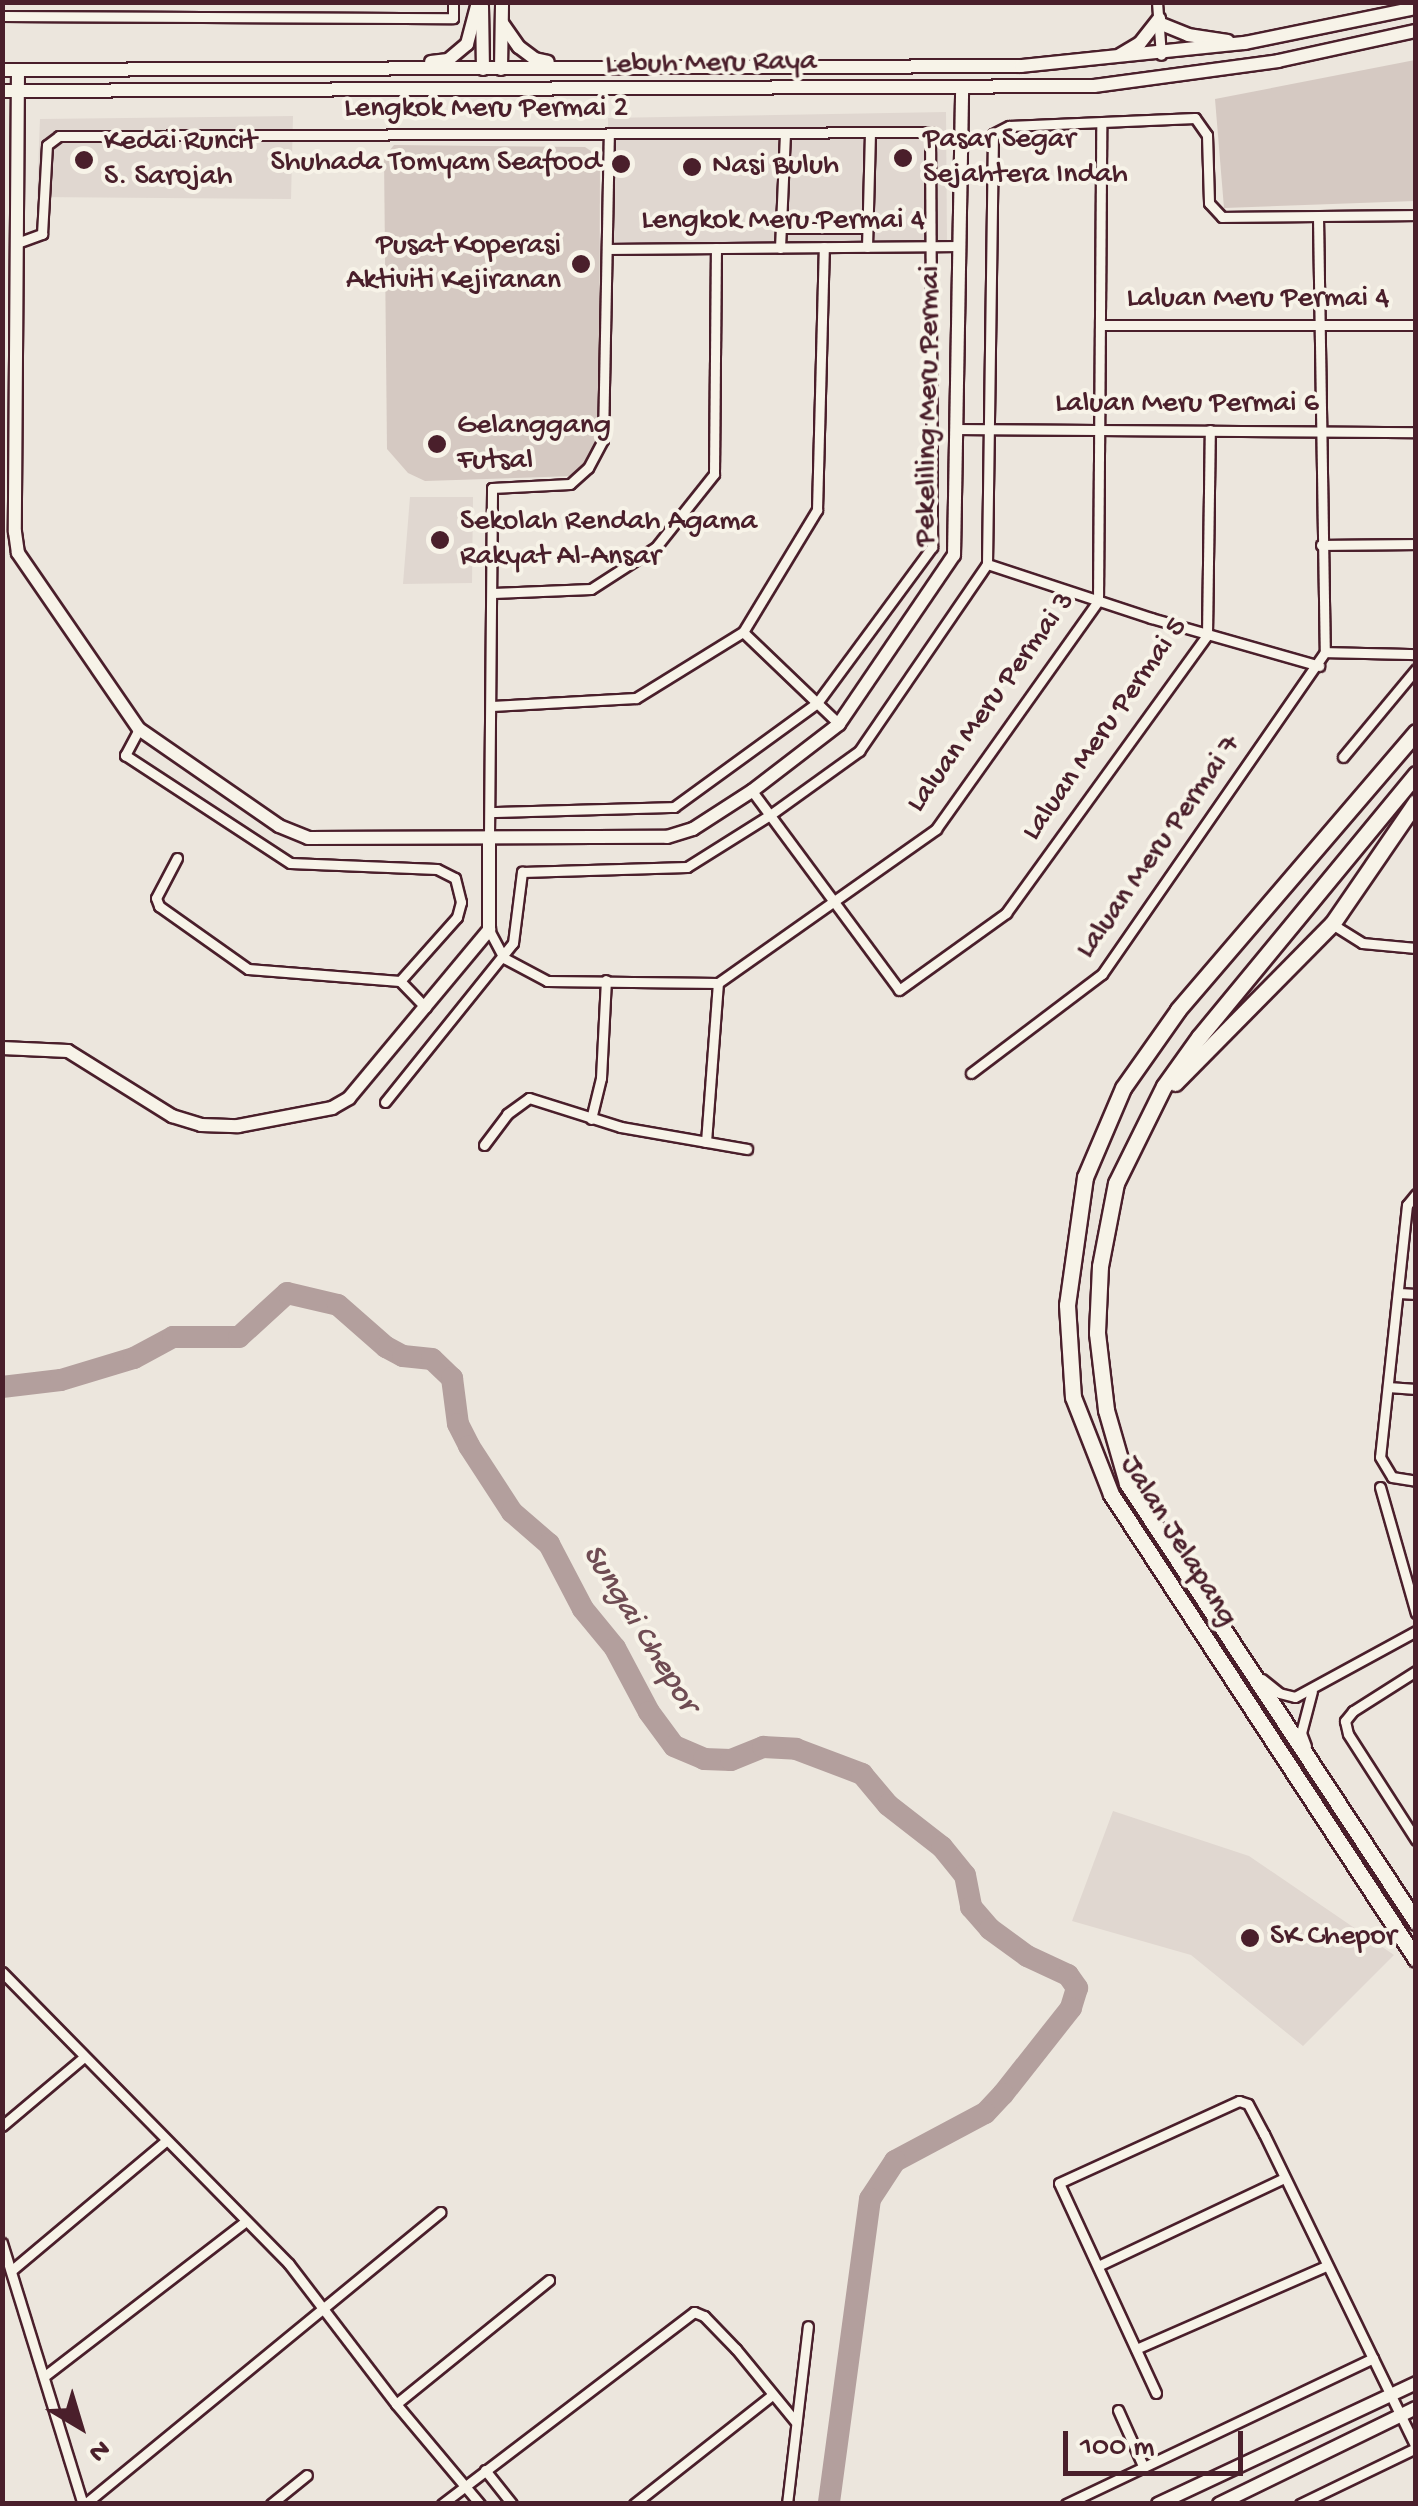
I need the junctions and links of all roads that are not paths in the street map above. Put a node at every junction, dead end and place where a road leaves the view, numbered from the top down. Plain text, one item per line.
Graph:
1 (112, 2) edge
2 (452, 2) edge
3 (480, 2) edge
4 (502, 2) edge
5 (1171, 2) edge
6 (1416, 8) edge
7 (1158, 12) edge
8 (2, 16) edge
9 (112, 18) junction
10 (502, 24) junction
11 (1416, 31) edge
12 (1246, 43) junction
13 (1162, 55) junction
14 (1114, 59) junction
15 (572, 67) junction
16 (389, 68) junction
17 (2, 70) edge
18 (18, 70) junction
19 (492, 72) junction
20 (962, 89) junction
21 (430, 90) junction
22 (2, 91) edge
23 (18, 91) junction
24 (584, 91) junction
25 (1101, 124) junction
26 (10, 131) edge
27 (870, 132) junction
28 (930, 132) joint
29 (785, 133) junction
30 (609, 134) junction
31 (1416, 215) edge
32 (1318, 217) junction
33 (781, 228) junction
34 (868, 228) junction
35 (17, 243) junction
36 (932, 246) junction
37 (958, 246) junction
38 (824, 247) junction
39 (867, 247) junction
40 (716, 248) junction
41 (780, 248) junction
42 (609, 249) junction
43 (1317, 325) junction
44 (1416, 325) edge
45 (1101, 326) junction
46 (958, 428) junction
47 (992, 429) junction
48 (1102, 430) junction
49 (1210, 430) junction
50 (1319, 431) junction
51 (1416, 432) edge
52 (1416, 544) edge
53 (1321, 545) junction
54 (987, 564) junction
55 (493, 594) junction
56 (1098, 602) junction
57 (743, 632) junction
58 (1207, 635) junction
59 (1326, 652) junction
60 (1416, 654) edge
61 (1319, 666) junction
62 (1416, 669) edge
63 (817, 703) junction
64 (492, 706) junction
65 (838, 724) junction
66 (140, 730) junction
67 (1416, 732) edge
68 (1343, 757) dead end
69 (1416, 774) edge
70 (752, 790) junction
71 (1416, 802) edge
72 (491, 812) junction
73 (770, 815) junction
74 (490, 836) junction
75 (178, 858) dead end
76 (834, 902) junction
77 (1332, 924) junction
78 (489, 930) junction
79 (1416, 948) edge
80 (504, 958) junction
81 (606, 980) junction
82 (400, 981) junction
83 (718, 982) junction
84 (426, 1008) junction
85 (2, 1048) edge
86 (970, 1073) dead end
87 (385, 1102) dead end
88 (591, 1119) junction
89 (1144, 1121) junction
90 (706, 1142) junction
91 (484, 1145) dead end
92 (747, 1149) dead end
93 (1416, 1194) edge
94 (1399, 1293) junction
95 (1416, 1294) edge
96 (1388, 1387) junction
97 (1416, 1389) edge
98 (1416, 1481) edge
99 (1380, 1487) dead end
100 (1416, 1613) edge
101 (1415, 1634) edge
102 (1241, 1662) junction
103 (1416, 1671) edge
104 (1312, 1691) junction
105 (1312, 1763) junction
106 (1416, 1840) edge
107 (1416, 1922) edge
108 (1416, 1959) edge
109 (2, 1972) edge
110 (15, 1986) junction
111 (2, 1996) edge
112 (84, 2057) junction
113 (2, 2126) edge
114 (166, 2141) junction
115 (1284, 2178) junction
116 (441, 2212) dead end
117 (245, 2222) junction
118 (2, 2243) edge
119 (1098, 2266) junction
120 (1326, 2266) junction
121 (12, 2270) junction
122 (549, 2280) dead end
123 (324, 2308) junction
124 (808, 2326) dead end
125 (1136, 2349) junction
126 (1372, 2358) junction
127 (46, 2375) junction
128 (1416, 2383) edge
129 (1156, 2393) dead end
130 (772, 2395) junction
131 (1389, 2395) junction
132 (396, 2404) junction
133 (1416, 2408) edge
134 (1118, 2410) dead end
135 (1398, 2416) junction
136 (795, 2422) junction
137 (1416, 2448) edge
138 (1144, 2466) junction
139 (486, 2470) junction
140 (306, 2474) dead end
141 (466, 2485) junction
142 (84, 2504) edge
143 (271, 2504) edge
144 (442, 2504) edge
145 (480, 2504) edge
146 (512, 2504) edge
147 (634, 2504) edge
148 (787, 2504) edge
149 (1066, 2504) edge
150 (1158, 2504) edge
151 (1219, 2504) edge
152 (1300, 2504) edge

1 - 9 street
2 - 9 street
3 - 16 main road
3 - 19 main road
4 - 10 main road
5 - 7 street
6 - 12 main road, Lebuh Meru Raya
7 - 12 main road
7 - 13 street
7 - 14 main road
8 - 9 street
10 - 15 main road
10 - 19 main road
11 - 20 main road, Lebuh Meru Raya
12 - 13 main road, Lebuh Meru Raya
13 - 14 main road, Lebuh Meru Raya
14 - 15 main road, Lebuh Meru Raya
15 - 19 main road, Lebuh Meru Raya
16 - 18 main road, Lebuh Meru Raya
16 - 19 main road, Lebuh Meru Raya
17 - 18 main road, Lebuh Meru Raya
18 - 23 main road
19 - 21 main road
19 - 24 main road
20 - 24 main road, Lebuh Meru Raya
20 - 37 main road, Pekeliling Meru Permai
21 - 23 main road, Lebuh Meru Raya
21 - 24 main road, Lebuh Meru Raya
22 - 23 main road, Lebuh Meru Raya
23 - 26 main road
25 - 32 street
25 - 45 street, Laluan Meru Permai 3
25 - 47 street
26 - 35 main road
27 - 28 street, Lengkok Meru Permai 2
27 - 29 street, Lengkok Meru Permai 2
27 - 34 street
28 - 36 street, Pekeliling Meru Permai
29 - 30 street, Lengkok Meru Permai 2
29 - 33 street
30 - 35 street, Lengkok Meru Permai 2
30 - 42 street
31 - 32 street
32 - 43 street
33 - 34 street
33 - 41 street
34 - 39 street
35 - 66 main road
36 - 37 street, Lengkok Meru Permai 4
36 - 39 street, Lengkok Meru Permai 4
36 - 63 street, Pekeliling Meru Permai
37 - 46 main road, Pekeliling Meru Permai
38 - 39 street, Lengkok Meru Permai 4
38 - 41 street, Lengkok Meru Permai 4
38 - 57 street
40 - 41 street, Lengkok Meru Permai 4
40 - 42 street, Lengkok Meru Permai 4
40 - 55 street
42 - 55 street
43 - 44 street, Laluan Meru Permai 4
43 - 45 street, Laluan Meru Permai 4
43 - 50 street
45 - 48 street, Laluan Meru Permai 3
46 - 47 street, Laluan Meru Permai 6
46 - 65 main road, Pekeliling Meru Permai
47 - 48 street, Laluan Meru Permai 6
47 - 54 street
48 - 49 street, Laluan Meru Permai 6
48 - 56 street, Laluan Meru Permai 3
49 - 50 street, Laluan Meru Permai 6
49 - 58 street, Laluan Meru Permai 5
50 - 51 street, Laluan Meru Permai 6
50 - 53 street
52 - 53 street
53 - 59 street
54 - 56 street
54 - 73 street
55 - 64 street
56 - 58 street
56 - 76 street, Laluan Meru Permai 3
57 - 63 street
57 - 64 street
58 - 61 street
58 - 76 street, Laluan Meru Permai 5
59 - 60 street
59 - 61 street, Laluan Meru Permai 7
61 - 86 street, Laluan Meru Permai 7
62 - 68 street
63 - 65 street
63 - 72 street, Pekeliling Meru Permai
64 - 72 street
65 - 70 main road, Pekeliling Meru Permai
66 - 74 main road, Pekeliling Meru Permai
66 - 82 street
67 - 108 main road, Jalan Jelapang
69 - 89 main road, Jalan Jelapang
70 - 73 street
70 - 74 main road, Pekeliling Meru Permai
71 - 77 main road
72 - 74 street
73 - 76 street
73 - 80 street
74 - 78 main road
75 - 82 street
76 - 83 street, Laluan Meru Permai 3
77 - 79 street
77 - 89 main road
78 - 80 street
78 - 84 main road
80 - 81 street
80 - 87 street
81 - 83 street
81 - 88 street
82 - 84 street
83 - 90 street
84 - 85 main road
88 - 90 street
88 - 91 street
89 - 102 main road, Jalan Jelapang
90 - 92 street
93 - 94 street
94 - 95 street
94 - 96 street
96 - 97 street
96 - 98 street
99 - 100 street
101 - 104 street
102 - 104 street
102 - 105 main road, Jalan Jelapang
103 - 106 street
104 - 105 street
105 - 107 main road, Jalan Jelapang
109 - 110 street
110 - 111 street
110 - 112 street
112 - 113 street
112 - 114 street
114 - 117 street
114 - 121 street
115 - 119 street
115 - 119 street
115 - 120 street
116 - 123 street
117 - 123 street
117 - 127 street
118 - 121 street
119 - 125 street
120 - 125 street
120 - 126 street
121 - 127 street
122 - 132 street
123 - 132 street
123 - 142 street
124 - 136 street
125 - 129 street
126 - 131 street
126 - 138 street
127 - 142 street
128 - 131 main road
130 - 136 street
130 - 139 street
130 - 147 street
131 - 135 street
131 - 150 main road
132 - 141 street
133 - 135 main road
134 - 138 street
135 - 137 street
135 - 151 main road
136 - 148 street
137 - 152 street
138 - 149 street
139 - 141 street
139 - 146 street
140 - 143 street
141 - 144 street
141 - 145 street

